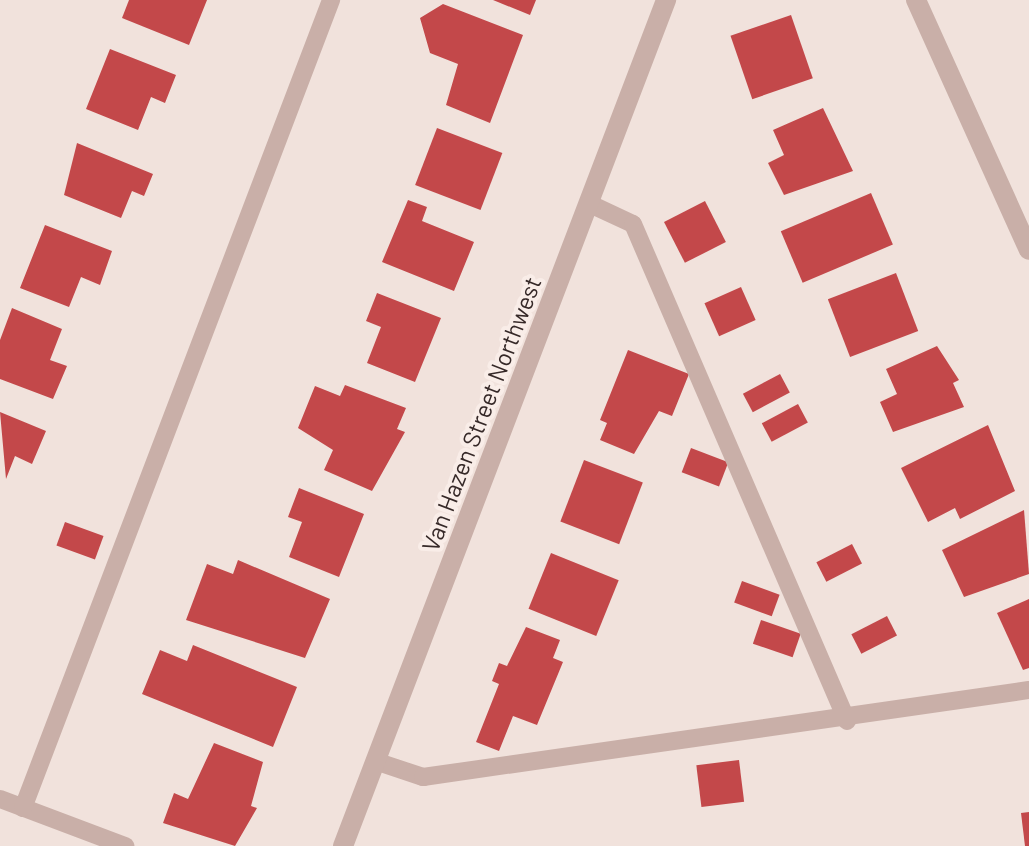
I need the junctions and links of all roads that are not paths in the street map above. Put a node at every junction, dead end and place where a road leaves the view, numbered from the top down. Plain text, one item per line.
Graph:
1 (331, 0) edge
2 (666, 0) edge
3 (916, 0) edge
4 (590, 204) junction
5 (1029, 250) edge
6 (1029, 690) edge
7 (847, 721) junction
8 (375, 761) junction
9 (0, 799) edge
10 (23, 808) junction
11 (125, 846) edge
12 (343, 846) edge

1 - 10 lane
2 - 4 street, Van Hazen Street Northwest
3 - 5 street
4 - 7 lane
4 - 8 street, Van Hazen Street Northwest
6 - 7 lane
7 - 8 lane
8 - 12 street, Van Hazen Street Northwest
9 - 10 lane
10 - 11 lane

